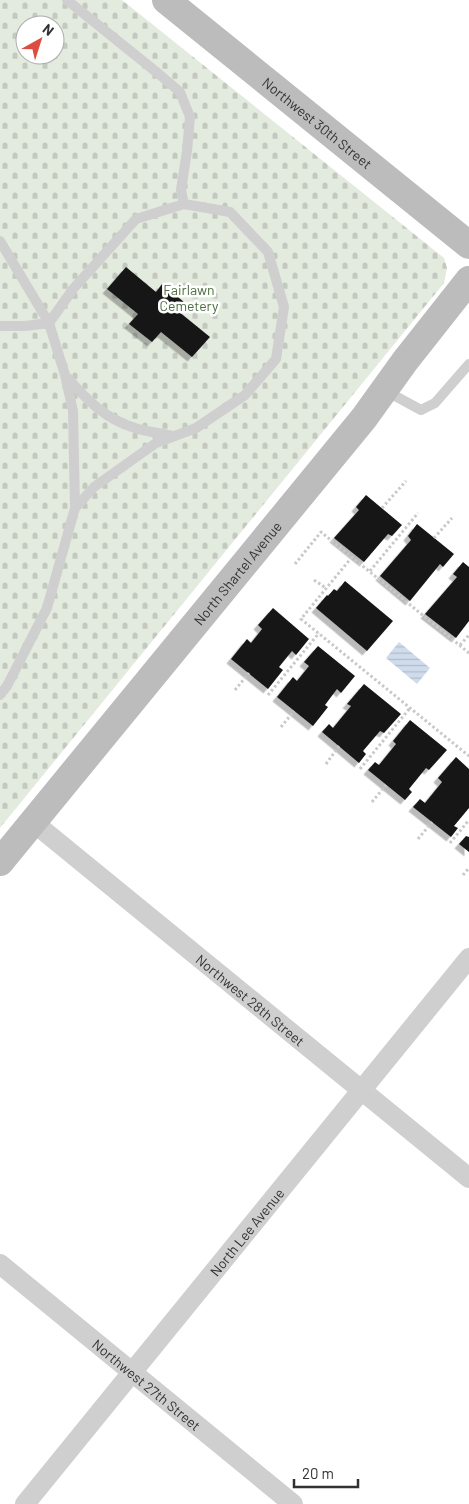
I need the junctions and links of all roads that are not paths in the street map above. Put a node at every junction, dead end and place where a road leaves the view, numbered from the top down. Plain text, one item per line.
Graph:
1 (67, 0) edge
2 (166, 0) edge
3 (184, 204) junction
4 (0, 241) edge
5 (469, 245) edge
6 (469, 280) edge
7 (49, 323) junction
8 (0, 326) edge
9 (469, 364) edge
10 (65, 374) junction
11 (385, 390) junction
12 (175, 436) junction
13 (75, 508) junction
14 (0, 695) edge
15 (32, 822) junction
16 (0, 862) edge
17 (469, 958) edge
18 (362, 1089) junction
19 (469, 1178) edge
20 (0, 1264) edge
21 (132, 1372) junction
22 (25, 1504) edge
23 (293, 1504) edge

1 - 3 lane
2 - 5 street, Northwest 30th Street
3 - 7 lane
3 - 12 lane
4 - 7 lane
6 - 11 street, North Shartel Avenue
7 - 8 lane
7 - 10 lane
9 - 11 lane
10 - 12 lane
10 - 13 lane
11 - 15 street, North Shartel Avenue
12 - 13 lane
13 - 14 lane
15 - 16 street, North Shartel Avenue
15 - 18 street, Northwest 28th Street
17 - 18 street, North Lee Avenue
18 - 19 street, Northwest 28th Street
18 - 21 street, North Lee Avenue
20 - 21 street, Northwest 27th Street
21 - 22 street, North Lee Avenue
21 - 23 street, Northwest 27th Street

